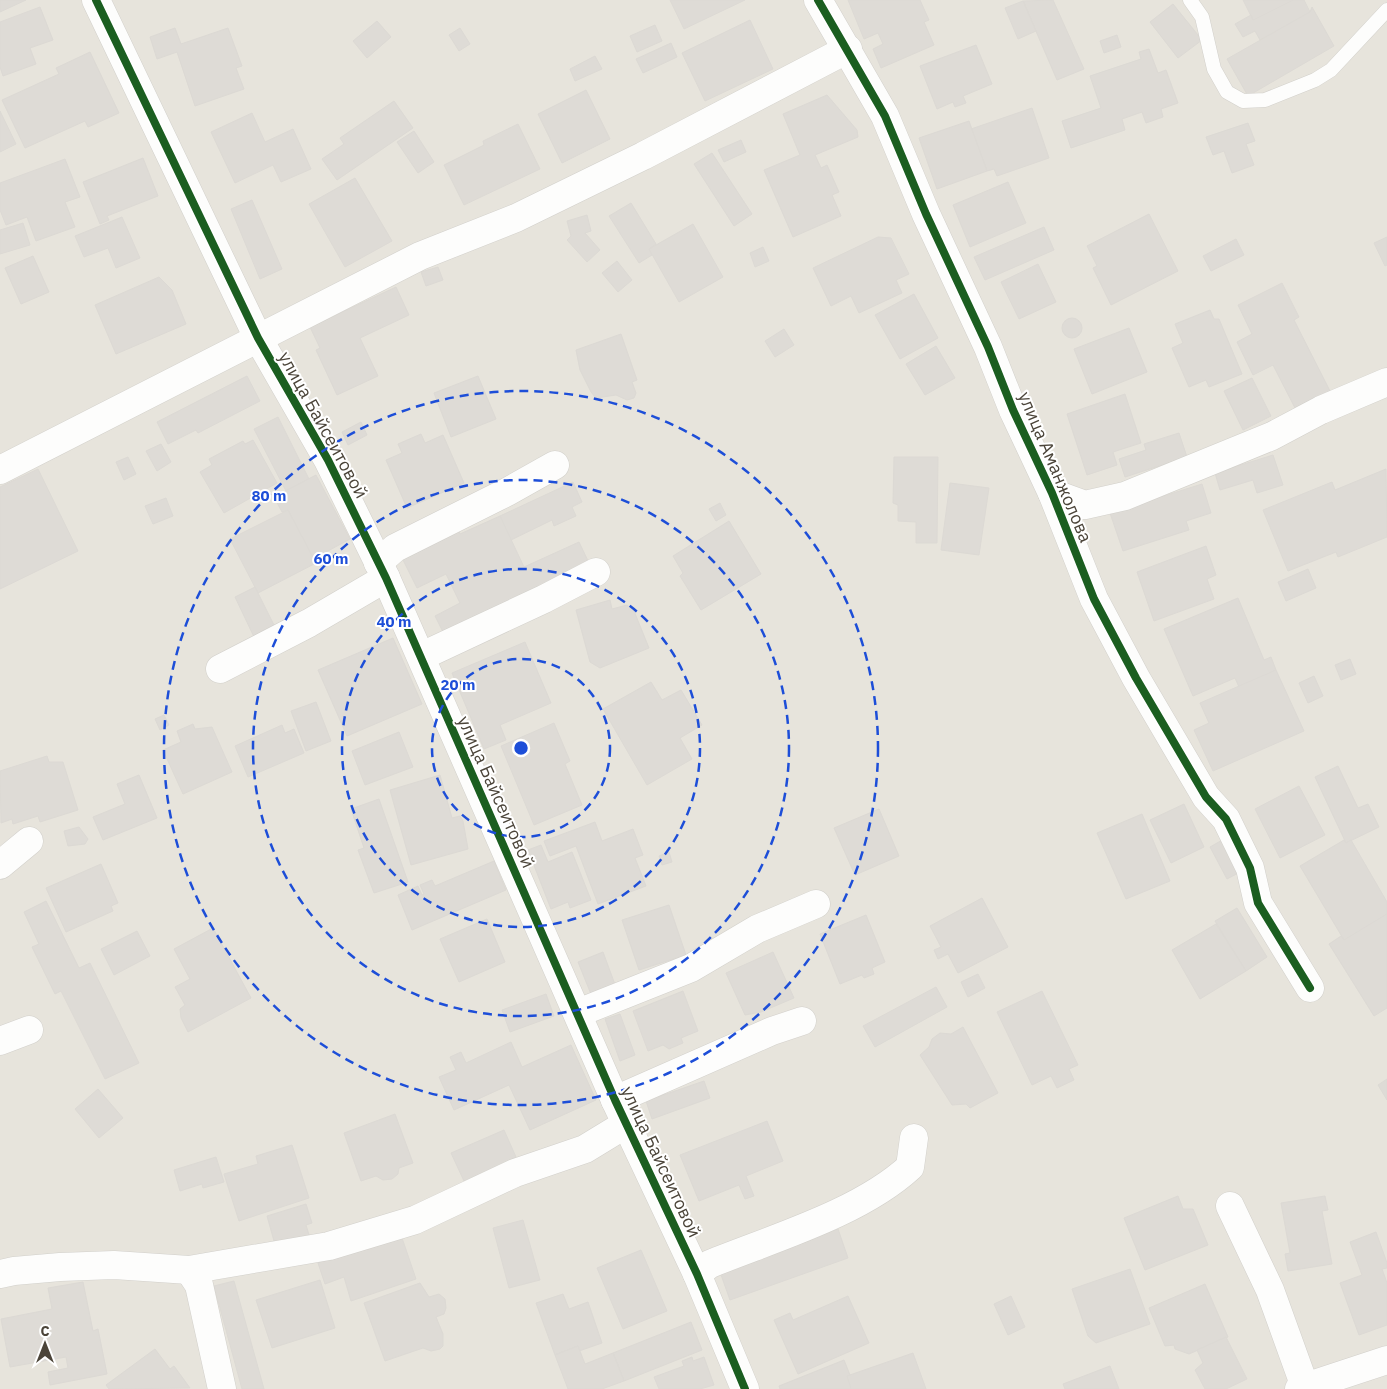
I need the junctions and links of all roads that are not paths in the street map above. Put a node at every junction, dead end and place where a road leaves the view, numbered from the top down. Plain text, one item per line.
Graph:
1 (96, 0) edge
2 (818, 0) edge
3 (1190, 0) edge
4 (1387, 10) edge
5 (848, 49) junction
6 (258, 338) junction
7 (1387, 382) edge
8 (555, 465) dead end
9 (0, 470) edge
10 (1052, 493) junction
11 (382, 571) junction
12 (596, 572) dead end
13 (422, 656) junction
14 (220, 669) dead end
15 (29, 841) dead end
16 (0, 866) edge
17 (816, 904) dead end
18 (1310, 988) dead end
19 (578, 1013) junction
20 (802, 1021) dead end
21 (29, 1030) dead end
22 (0, 1041) edge
23 (620, 1112) junction
24 (914, 1138) dead end
25 (1230, 1206) dead end
26 (188, 1270) junction
27 (0, 1274) edge
28 (697, 1274) junction
29 (1387, 1360) edge
30 (1302, 1388) edge
31 (222, 1389) edge
32 (745, 1389) edge

1 - 6 street, улица Байсеитовой
2 - 5 street, улица Аманжолова
3 - 4 lane
5 - 6 street
5 - 10 street, улица Аманжолова
6 - 9 street
6 - 11 street, улица Байсеитовой
7 - 10 street
8 - 11 street
10 - 18 street, улица Аманжолова
11 - 13 street, улица Байсеитовой
11 - 14 street
12 - 13 street
13 - 19 street, улица Байсеитовой
15 - 16 street
17 - 19 street
19 - 23 street, улица Байсеитовой
20 - 23 street
21 - 22 street
23 - 26 street
23 - 28 street, улица Байсеитовой
24 - 28 street
25 - 30 street
26 - 27 street
26 - 31 street
28 - 32 street, улица Байсеитовой
29 - 30 street

